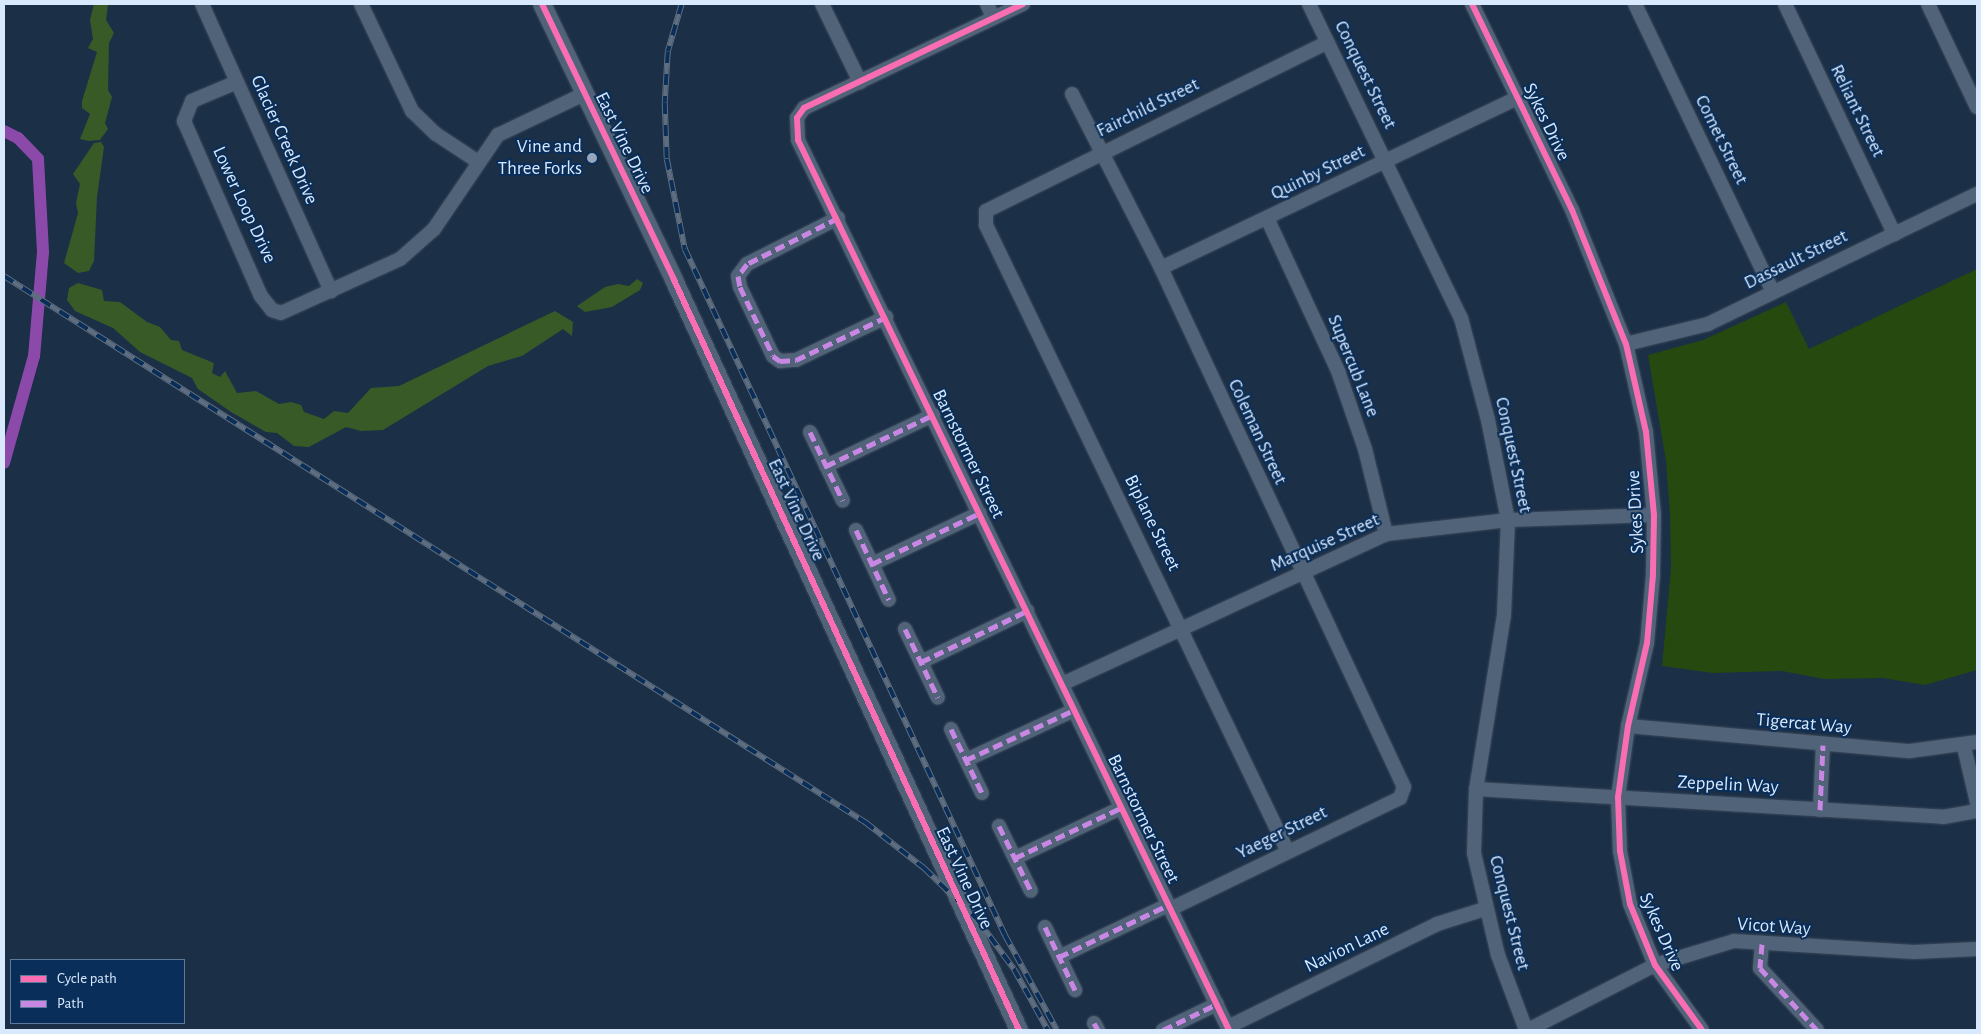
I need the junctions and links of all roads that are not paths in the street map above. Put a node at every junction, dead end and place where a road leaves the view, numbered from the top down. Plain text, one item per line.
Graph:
1 (202, 4) edge
2 (361, 4) edge
3 (542, 4) edge
4 (822, 4) edge
5 (987, 4) edge
6 (1023, 4) edge
7 (1309, 4) edge
8 (1472, 4) edge
9 (1635, 4) edge
10 (1785, 4) edge
11 (1928, 4) edge
12 (994, 17) junction
13 (1328, 42) junction
14 (238, 82) junction
15 (860, 82) junction
16 (584, 94) junction
17 (1072, 94) dead end
18 (1518, 98) junction
19 (1977, 107) edge
20 (1101, 151) junction
21 (477, 161) junction
22 (1385, 161) junction
23 (1977, 194) edge
24 (986, 211) joint
25 (838, 218) junction
26 (1267, 218) junction
27 (1894, 234) junction
28 (1161, 268) junction
29 (331, 291) junction
30 (1773, 292) junction
31 (886, 317) junction
32 (1626, 344) junction
33 (933, 415) junction
34 (810, 432) dead end
35 (826, 466) junction
36 (843, 501) dead end
37 (980, 512) junction
38 (1654, 515) junction
39 (1508, 520) junction
40 (856, 530) dead end
41 (1386, 534) junction
42 (872, 564) junction
43 (1301, 573) junction
44 (889, 600) dead end
45 (1027, 611) junction
46 (1182, 628) junction
47 (905, 629) dead end
48 (921, 662) junction
49 (1062, 684) junction
50 (938, 698) dead end
51 (1074, 710) junction
52 (1628, 726) junction
53 (951, 729) dead end
54 (1971, 744) edge
55 (1823, 745) junction
56 (966, 760) junction
57 (1404, 787) joint
58 (1476, 789) junction
59 (982, 793) dead end
60 (1618, 798) junction
61 (1977, 802) edge
62 (1122, 808) junction
63 (1820, 810) junction
64 (1977, 811) edge
65 (999, 826) dead end
66 (1287, 850) junction
67 (1015, 858) junction
68 (1031, 891) dead end
69 (1169, 907) junction
70 (1485, 909) junction
71 (1045, 927) dead end
72 (1762, 944) junction
73 (1977, 949) edge
74 (1059, 957) junction
75 (1655, 965) junction
76 (1075, 990) dead end
77 (1217, 1004) junction
78 (1229, 1029) edge
79 (1019, 1030) edge
80 (1163, 1030) edge
81 (1527, 1030) edge
82 (1702, 1030) edge
83 (1816, 1030) edge

1 - 14 street, Glacier Creek Drive
2 - 21 street
3 - 16 street, East Vine Drive
4 - 15 street
5 - 12 street
6 - 12 street, Barnstormer Street
7 - 13 street, Conquest Street
8 - 18 street, Sykes Drive
9 - 30 street, Comet Street
10 - 27 street, Reliant Street
11 - 19 street
12 - 15 street, Barnstormer Street
13 - 20 street, Fairchild Street
13 - 22 street, Conquest Street
14 - 29 street, Glacier Creek Drive
14 - 29 street, Lower Loop Drive
15 - 25 street, Barnstormer Street
16 - 21 street
16 - 79 street, East Vine Drive
17 - 20 street, Coleman Street
18 - 22 street, Quinby Street
18 - 32 street, Sykes Drive
20 - 24 street, Fairchild Street
20 - 28 street, Coleman Street
21 - 29 street
22 - 26 street, Quinby Street
22 - 39 street, Conquest Street
23 - 27 street, Dassault Street
24 - 46 street, Biplane Street
25 - 31 street, Barnstormer Street
25 - 31 street
26 - 28 street, Quinby Street
26 - 41 street, Supercub Lane
27 - 30 street, Dassault Street
28 - 43 street, Coleman Street
30 - 32 street, Dassault Street
31 - 33 street, Barnstormer Street
32 - 38 street, Sykes Drive
33 - 35 street
33 - 37 street, Barnstormer Street
34 - 35 street
35 - 36 street
37 - 42 street
37 - 45 street, Barnstormer Street
38 - 39 street, Marquise Street
38 - 52 street, Sykes Drive
39 - 41 street, Marquise Street
39 - 58 street, Conquest Street
40 - 42 street
41 - 43 street, Marquise Street
42 - 44 street
43 - 46 street, Marquise Street
43 - 57 street, Coleman Street
45 - 48 street
45 - 49 street, Barnstormer Street
46 - 49 street, Marquise Street
46 - 66 street, Biplane Street
47 - 48 street
48 - 50 street
49 - 51 street, Barnstormer Street
51 - 56 street
51 - 62 street, Barnstormer Street
52 - 55 street, Tigercat Way
52 - 60 street, Sykes Drive
53 - 56 street
54 - 55 street, Tigercat Way
54 - 61 street
55 - 63 street
56 - 59 street
57 - 66 street, Yaeger Street
58 - 60 street, Zeppelin Way
58 - 70 street, Conquest Street
60 - 63 street, Zeppelin Way
60 - 75 street, Sykes Drive
62 - 67 street
62 - 69 street, Barnstormer Street
63 - 64 street, Zeppelin Way
65 - 67 street
66 - 69 street, Yaeger Street
67 - 68 street
69 - 74 street, Yaeger Street
69 - 77 street, Barnstormer Street
70 - 78 street, Navion Lane
70 - 81 street, Conquest Street
71 - 74 street
72 - 73 street, Vicot Way
72 - 75 street, Vicot Way
72 - 83 street
74 - 76 street
75 - 81 street, Vicot Way
75 - 82 street, Sykes Drive
77 - 78 street, Barnstormer Street
77 - 80 street

